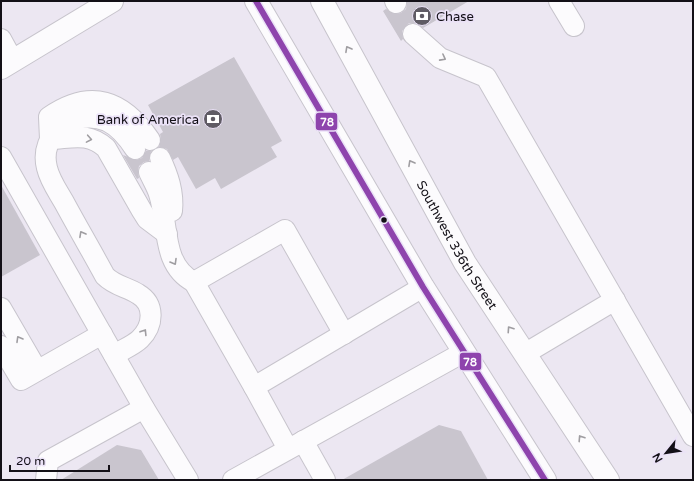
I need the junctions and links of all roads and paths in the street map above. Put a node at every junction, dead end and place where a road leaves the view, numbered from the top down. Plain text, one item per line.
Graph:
1 (112, 1) edge
2 (256, 1) edge
3 (322, 1) edge
4 (559, 1) edge
5 (574, 26) dead end
6 (413, 34) dead end
7 (1, 39) edge
8 (7, 64) edge
9 (50, 139) junction
10 (142, 144) dead end
11 (1, 157) edge
12 (154, 165) dead end
13 (7, 183) edge
14 (167, 234) junction
15 (194, 282) junction
16 (423, 287) junction
17 (615, 300) junction
18 (1, 308) edge
19 (102, 334) junction
20 (344, 334) junction
21 (1, 346) edge
22 (464, 352) junction
23 (526, 353) junction
24 (114, 355) junction
25 (29, 375) junction
26 (254, 387) junction
27 (144, 408) junction
28 (693, 436) edge
29 (296, 445) junction
30 (46, 480) edge
31 (188, 480) edge
32 (232, 480) edge
33 (325, 480) edge
34 (545, 480) edge
35 (608, 480) edge

1 - 8 main road
2 - 16 main road
23 -> 3 main road, Southwest 336th Street
4 - 5 lane
6 -> 17 lane
7 - 8 lane
9 - 10 lane
9 -> 14 lane
24 -> 9 lane
11 - 13 lane
12 - 14 lane
13 - 19 lane
14 -> 15 lane
15 - 20 lane
15 - 26 lane
16 - 20 lane
16 - 22 main road
17 - 23 lane
17 - 28 lane
25 -> 18 lane
19 - 24 lane
19 - 25 lane
20 - 26 lane
21 - 25 lane
22 - 29 lane
22 - 34 main road
35 -> 23 main road, Southwest 336th Street
24 - 27 lane
26 - 29 lane
27 - 30 lane
27 - 31 lane
29 - 32 lane
29 - 33 lane

